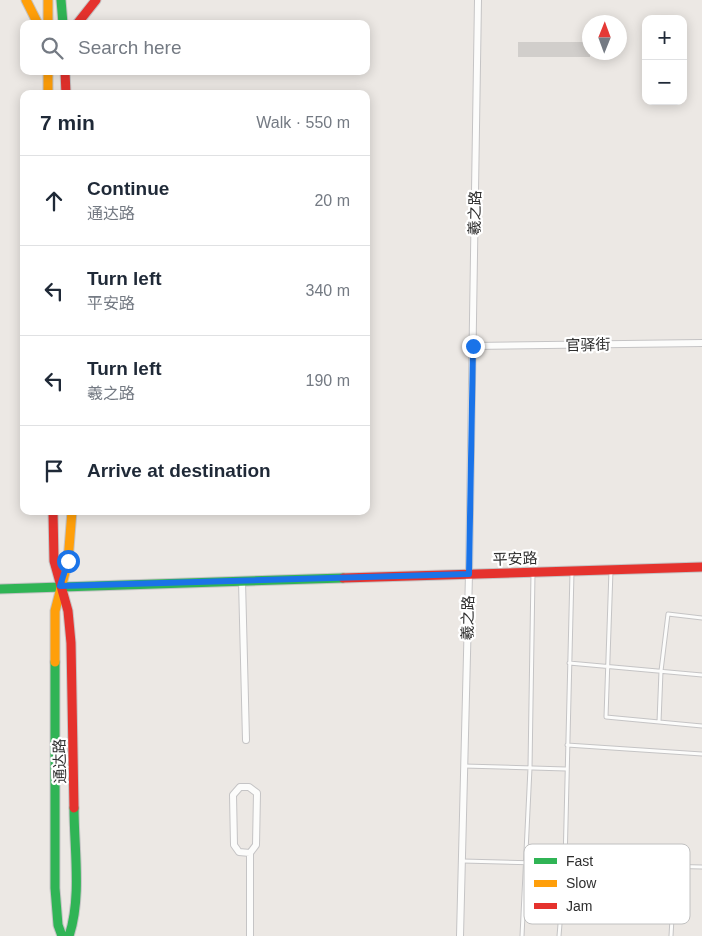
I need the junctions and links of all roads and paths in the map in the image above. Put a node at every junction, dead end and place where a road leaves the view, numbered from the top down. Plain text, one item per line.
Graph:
1 (26, 0) edge
2 (48, 0) edge
3 (61, 0) edge
4 (96, 0) edge
5 (478, 0) edge
6 (36, 20) edge
7 (48, 20) edge
8 (63, 20) edge
9 (80, 20) edge
10 (48, 75) edge
11 (65, 75) edge
12 (48, 90) edge
13 (66, 90) edge
14 (702, 343) edge
15 (473, 346) junction
16 (53, 515) edge
17 (72, 515) edge
18 (702, 567) edge
19 (612, 570) junction
20 (572, 571) junction
21 (532, 572) junction
22 (469, 574) junction
23 (242, 581) junction
24 (60, 586) junction
25 (0, 589) edge
26 (702, 618) edge
27 (569, 663) junction
28 (608, 666) junction
29 (662, 671) junction
30 (702, 675) edge
31 (659, 722) junction
32 (702, 726) edge
33 (246, 740) dead end
34 (567, 745) junction
35 (702, 754) edge
36 (464, 766) junction
37 (530, 768) junction
38 (566, 769) junction
39 (525, 844) edge
40 (565, 844) edge
41 (250, 853) junction
42 (462, 862) junction
43 (524, 863) joint
44 (62, 936) edge
45 (69, 936) edge
46 (250, 936) edge
47 (460, 936) edge
48 (522, 936) edge

1 - 6 main road
2 - 7 main road
3 - 8 main road
4 - 9 main road
5 - 15 street, 羲之路
10 - 12 main road
11 - 13 main road
14 - 15 street, 官驿街
15 - 22 street, 羲之路
16 - 24 main road, 通达路
17 - 24 main road, 通达路
18 - 19 main road, 平安路
19 - 20 main road, 平安路
19 - 28 lane
20 - 21 main road, 平安路
20 - 27 lane
21 - 22 main road, 平安路
21 - 37 lane
22 - 23 main road, 平安路
22 - 36 street, 羲之路
23 - 24 main road, 平安路
23 - 33 street
24 - 25 main road, 平安路
24 - 44 main road, 通达路
24 - 45 main road, 通达路
26 - 29 lane
27 - 28 lane
27 - 34 lane
28 - 29 lane
28 - 31 lane
29 - 30 lane
29 - 31 lane
31 - 32 lane
34 - 35 lane
34 - 38 lane
36 - 37 lane
36 - 42 street, 羲之路
37 - 38 lane
37 - 39 lane
38 - 40 lane
41 - 41 street
41 - 46 street
42 - 43 lane
42 - 47 street, 羲之路
43 - 48 lane

